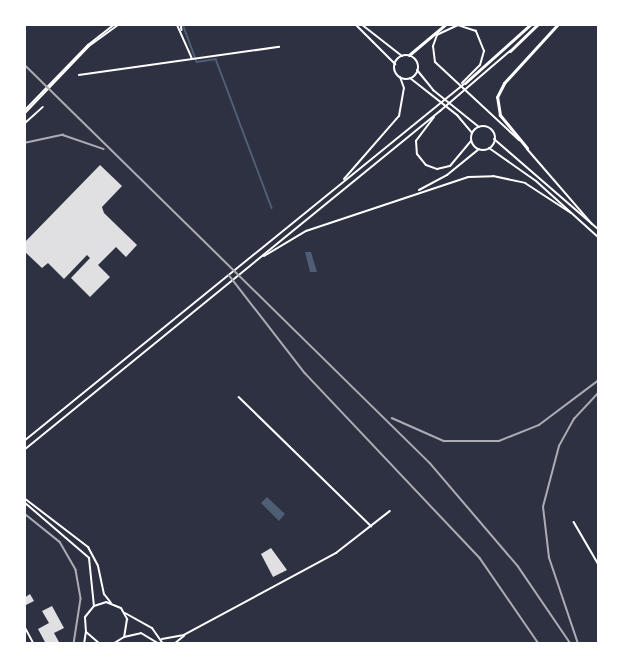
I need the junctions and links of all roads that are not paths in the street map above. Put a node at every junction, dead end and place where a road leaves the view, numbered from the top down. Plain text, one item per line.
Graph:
1 (117, 24) edge
2 (179, 24) edge
3 (355, 24) edge
4 (361, 24) edge
5 (446, 24) edge
6 (531, 24) edge
7 (538, 24) edge
8 (558, 24) edge
9 (279, 47) dead end
10 (510, 51) joint
11 (402, 56) junction
12 (409, 56) junction
13 (192, 58) junction
14 (394, 64) junction
15 (417, 70) junction
16 (79, 75) dead end
17 (400, 77) junction
18 (410, 78) junction
19 (465, 83) joint
20 (432, 91) junction
21 (454, 92) junction
22 (43, 107) dead end
23 (440, 111) junction
24 (24, 112) edge
25 (459, 114) junction
26 (24, 124) edge
27 (479, 126) junction
28 (472, 133) junction
29 (494, 139) junction
30 (471, 141) junction
31 (489, 148) junction
32 (527, 148) junction
33 (479, 149) junction
34 (338, 186) junction
35 (408, 195) junction
36 (572, 213) junction
37 (592, 224) junction
38 (599, 230) edge
39 (599, 238) edge
40 (252, 264) junction
41 (239, 397) dead end
42 (24, 441) edge
43 (24, 450) edge
44 (24, 498) edge
45 (24, 502) edge
46 (390, 511) dead end
47 (574, 522) dead end
48 (372, 527) junction
49 (599, 566) edge
50 (111, 603) junction
51 (94, 606) junction
52 (125, 613) junction
53 (24, 625) edge
54 (86, 632) junction
55 (184, 635) junction
56 (123, 637) junction
57 (161, 639) junction
58 (160, 643) edge
59 (34, 644) edge
60 (84, 644) edge
61 (100, 644) edge
62 (113, 644) edge
63 (174, 644) edge

1 - 24 main road
2 - 13 street
3 - 14 main road
4 - 11 main road
5 - 12 highway
6 - 19 highway
7 - 10 highway
8 - 32 highway
9 - 13 street
10 - 23 main road
11 - 12 main road
11 - 14 main road
12 - 15 main road
13 - 16 street
14 - 17 main road
15 - 18 main road
15 - 20 main road
17 - 18 main road
17 - 34 main road
18 - 20 main road
19 - 21 main road
20 - 25 main road
21 - 32 main road
21 - 34 main road
22 - 26 street
23 - 30 main road
23 - 40 main road
25 - 27 main road
25 - 28 main road
27 - 28 main road
27 - 29 main road
28 - 30 main road
29 - 31 main road
29 - 37 main road
30 - 33 main road
31 - 33 main road
31 - 36 main road
32 - 37 main road
33 - 35 main road
34 - 42 main road
35 - 36 main road
35 - 40 main road
36 - 39 main road
37 - 38 main road
40 - 43 main road
41 - 48 street
44 - 50 main road
45 - 51 main road
46 - 48 street
47 - 49 street
48 - 55 street
50 - 51 main road
50 - 52 main road
51 - 54 main road
52 - 56 main road
52 - 57 main road
53 - 59 street
54 - 60 main road
54 - 61 main road
55 - 57 street
55 - 63 street
56 - 58 main road
56 - 62 main road
57 - 58 main road

